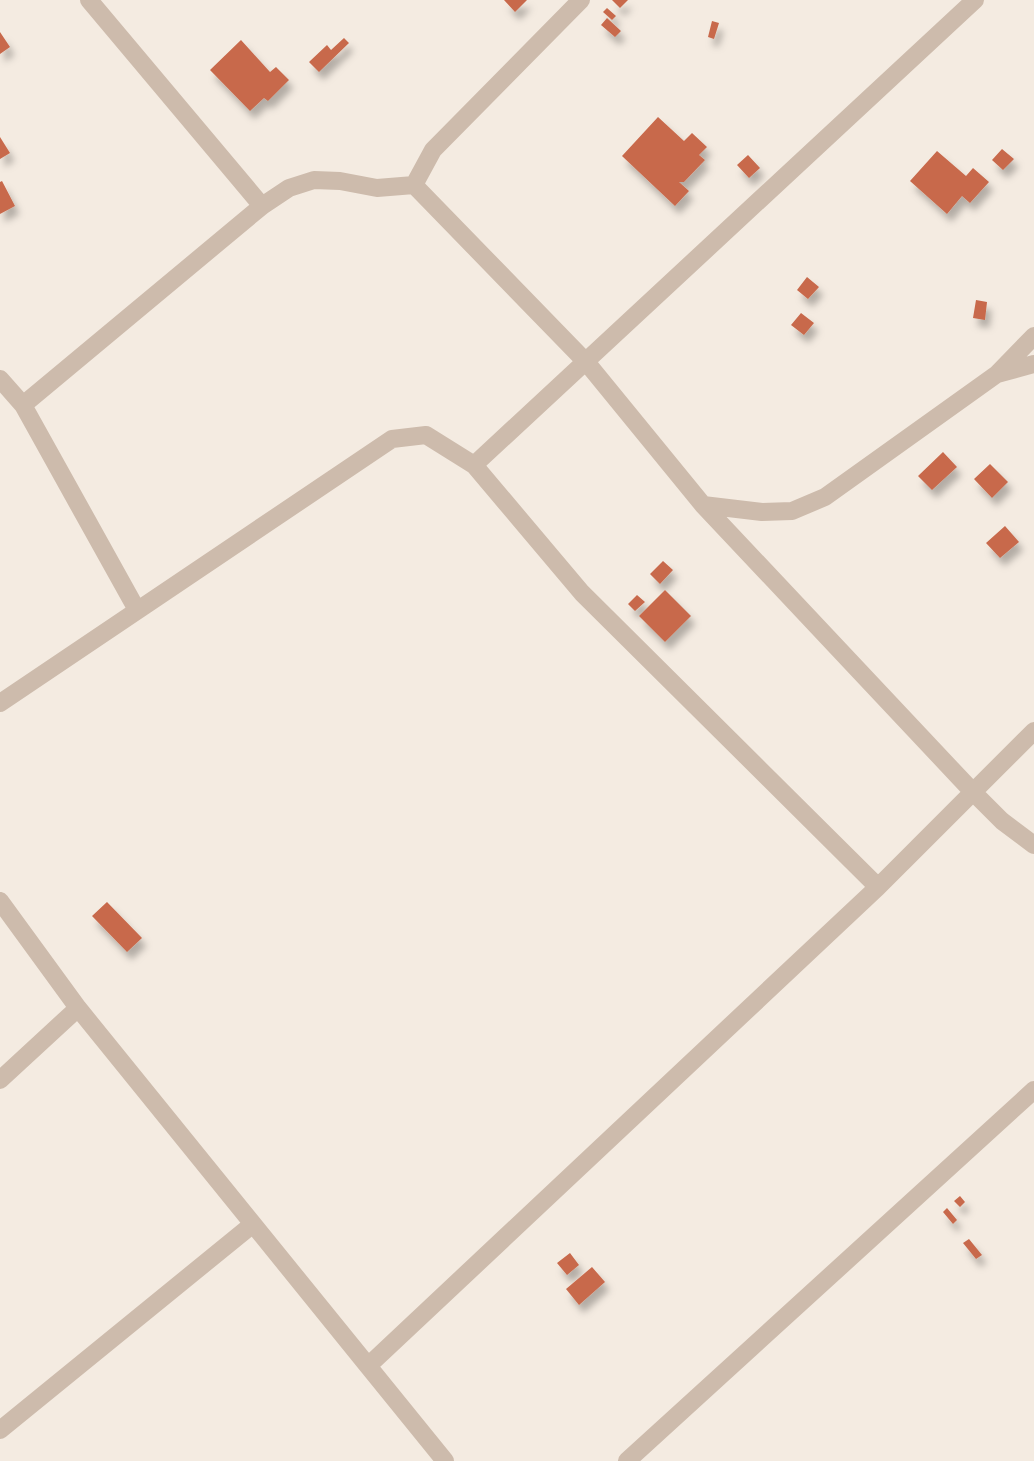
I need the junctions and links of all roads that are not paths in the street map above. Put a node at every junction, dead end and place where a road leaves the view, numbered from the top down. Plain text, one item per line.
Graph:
1 (581, 0) edge
2 (975, 0) edge
3 (99, 4) edge
4 (414, 185) junction
5 (262, 206) junction
6 (1034, 336) edge
7 (587, 363) junction
8 (1034, 364) edge
9 (997, 374) junction
10 (0, 379) edge
11 (23, 405) junction
12 (474, 465) junction
13 (703, 505) junction
14 (137, 610) junction
15 (0, 703) edge
16 (1034, 731) edge
17 (973, 792) junction
18 (1034, 845) edge
19 (878, 887) junction
20 (0, 901) edge
21 (78, 1008) junction
22 (0, 1080) edge
23 (1034, 1090) edge
24 (253, 1224) junction
25 (368, 1366) junction
26 (0, 1430) edge
27 (445, 1461) edge
28 (627, 1461) edge

1 - 4 street
2 - 7 street
3 - 5 street
4 - 5 street
4 - 7 street
5 - 11 street
6 - 9 street
7 - 12 street
7 - 13 street
8 - 9 street
9 - 13 street
10 - 11 street
11 - 14 street
12 - 14 street
12 - 19 street
13 - 17 street
14 - 15 street
16 - 17 street
17 - 18 street
17 - 19 street
19 - 25 street
20 - 21 street
21 - 22 street
21 - 24 street
23 - 28 street
24 - 25 street
24 - 26 street
25 - 27 street

